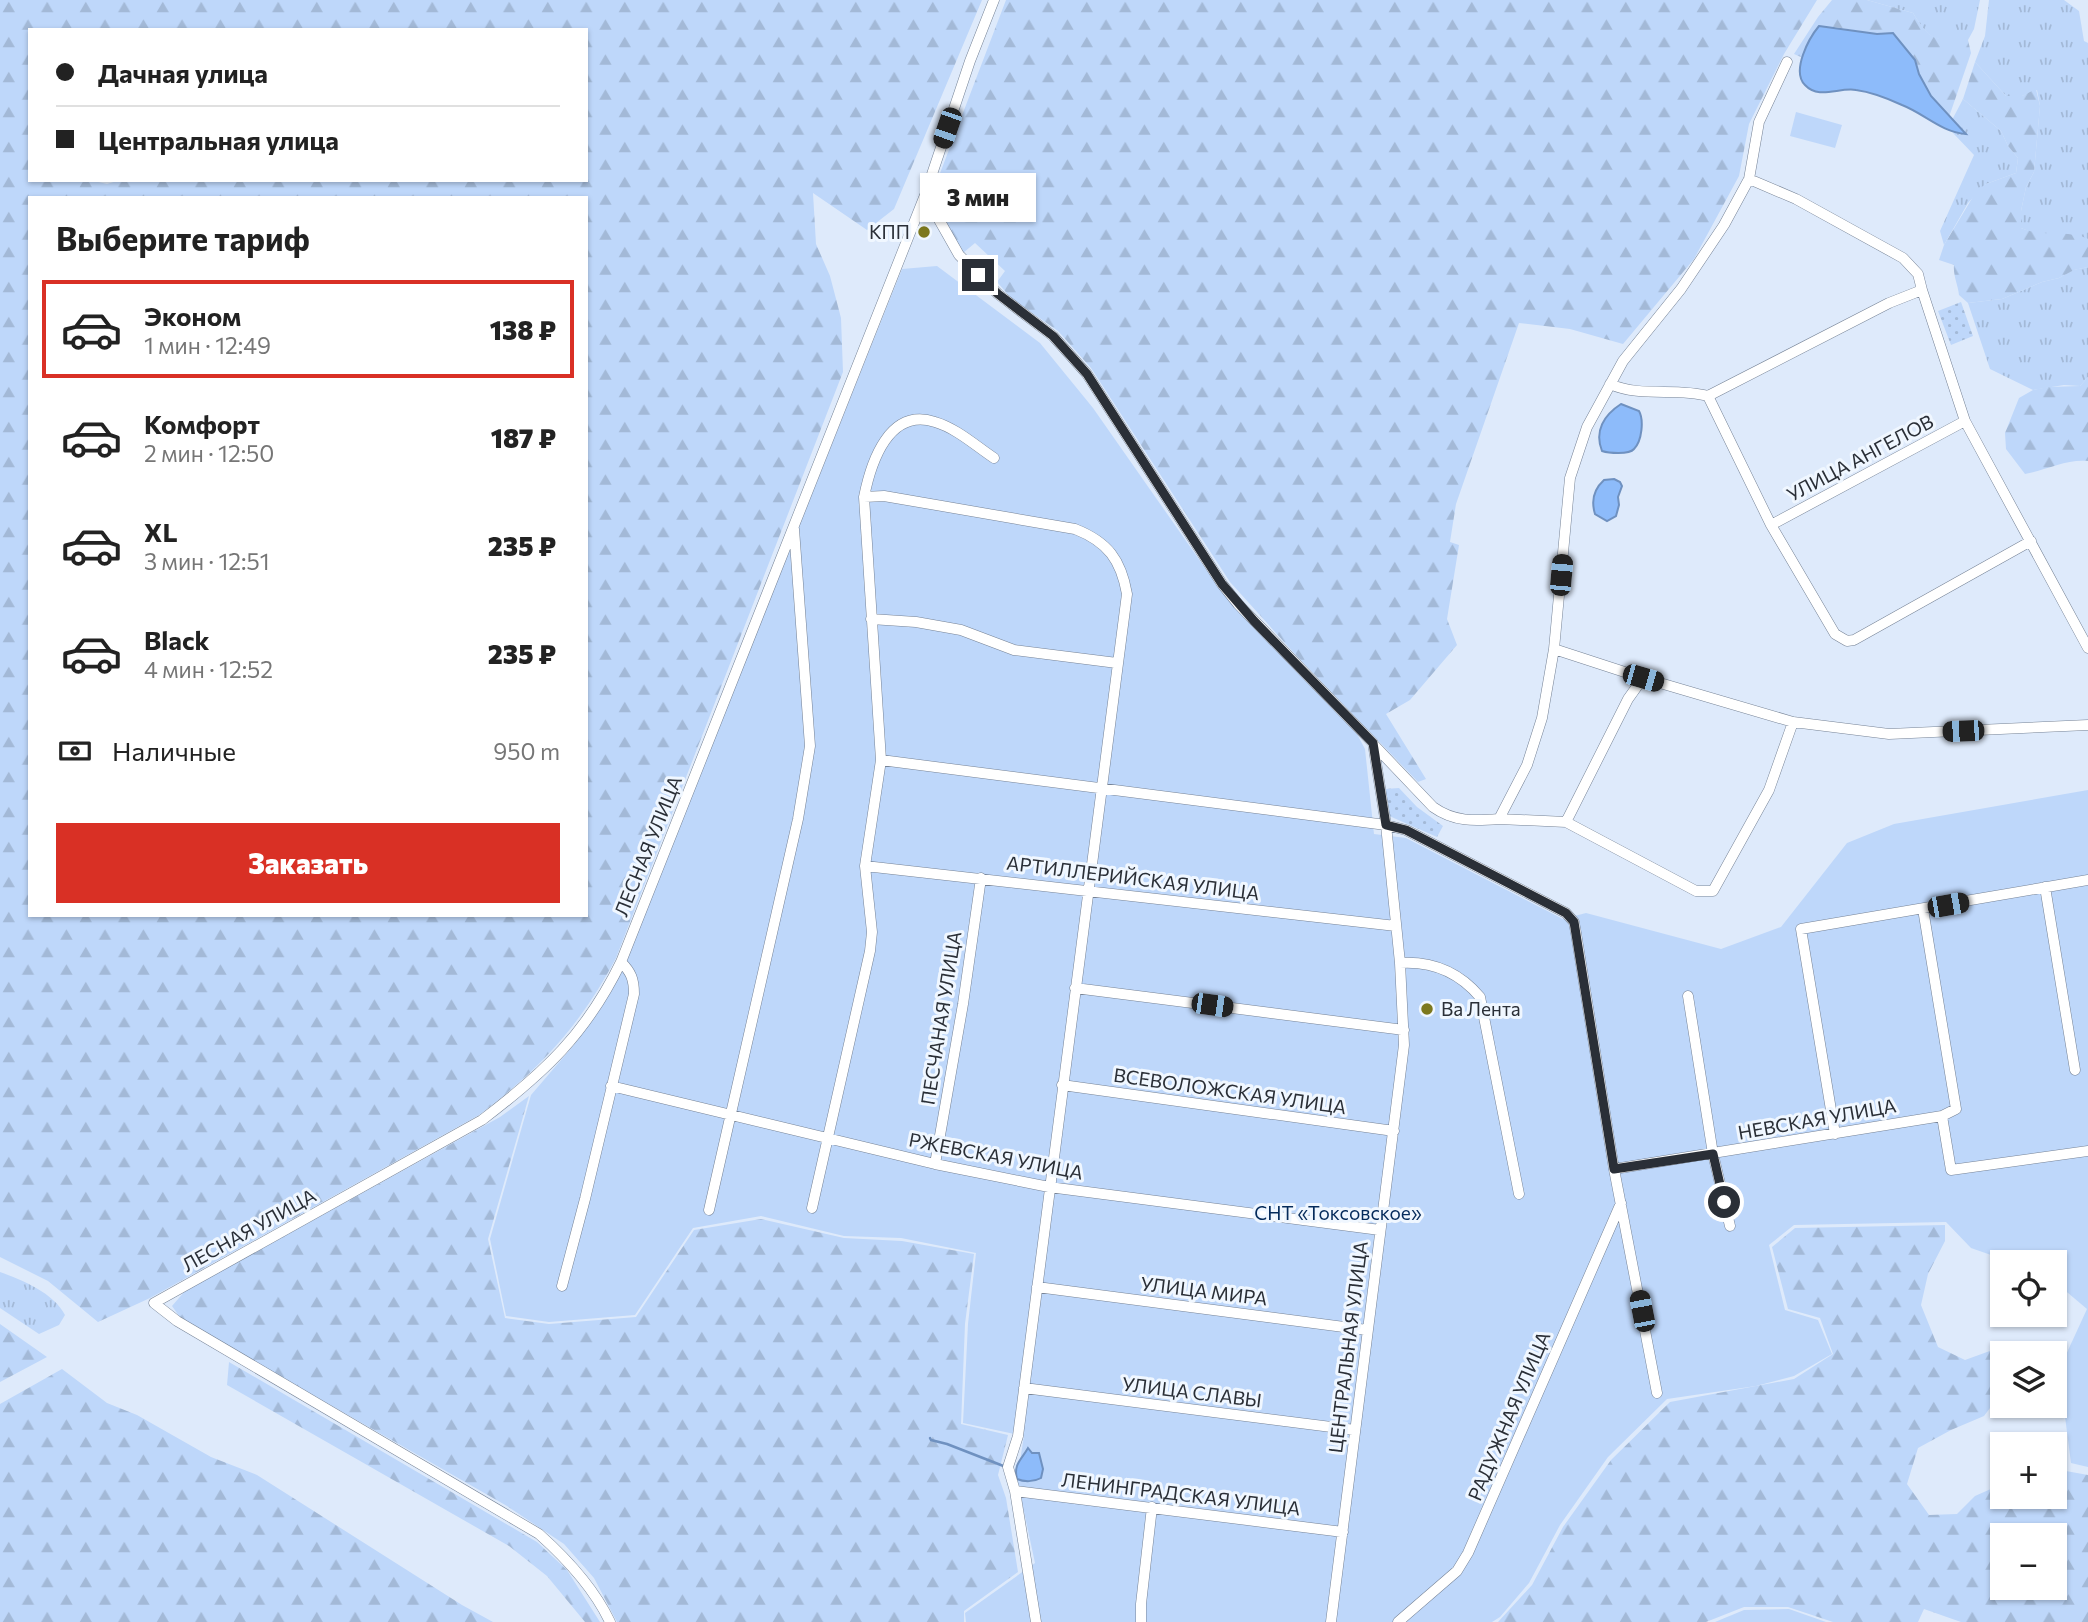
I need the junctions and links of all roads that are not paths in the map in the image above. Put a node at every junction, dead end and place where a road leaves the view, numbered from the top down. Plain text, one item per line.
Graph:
1 (994, 0) edge
2 (1787, 62) dead end
3 (1749, 178) junction
4 (925, 195) junction
5 (1922, 290) junction
6 (1610, 384) junction
7 (1708, 396) junction
8 (1965, 421) junction
9 (995, 458) dead end
10 (864, 497) junction
11 (1771, 526) junction
12 (794, 527) junction
13 (2031, 541) junction
14 (871, 619) junction
15 (2088, 648) edge
16 (1554, 649) junction
17 (1117, 663) junction
18 (1643, 678) junction
19 (1793, 722) junction
20 (2088, 725) edge
21 (1373, 743) junction
22 (881, 760) junction
23 (1101, 788) junction
24 (1499, 818) junction
25 (1566, 822) junction
26 (1386, 825) junction
27 (866, 866) junction
28 (981, 878) junction
29 (2088, 880) edge
30 (2045, 887) junction
31 (1088, 890) junction
32 (1923, 909) junction
33 (1396, 926) junction
34 (621, 962) junction
35 (1400, 963) junction
36 (1075, 988) junction
37 (1688, 996) dead end
38 (1404, 1030) junction
39 (2075, 1070) dead end
40 (1062, 1085) junction
41 (611, 1086) junction
42 (730, 1115) junction
43 (1941, 1116) junction
44 (1394, 1131) junction
45 (1835, 1134) junction
46 (828, 1137) junction
47 (2088, 1151) edge
48 (1713, 1154) junction
49 (935, 1164) junction
50 (1614, 1169) junction
51 (1049, 1187) junction
52 (1519, 1194) dead end
53 (1621, 1202) junction
54 (812, 1208) dead end
55 (709, 1210) dead end
56 (1730, 1226) dead end
57 (1380, 1230) junction
58 (562, 1286) dead end
59 (1037, 1287) junction
60 (1367, 1331) junction
61 (1024, 1388) junction
62 (1657, 1393) dead end
63 (1355, 1430) junction
64 (1015, 1491) junction
65 (1152, 1507) junction
66 (1343, 1532) junction
67 (610, 1622) edge
68 (1036, 1622) edge
69 (1141, 1622) edge
70 (1331, 1622) edge
71 (1398, 1622) edge

1 - 4 street, ЛЕСНАЯ УЛИЦА
2 - 3 street
3 - 5 street
3 - 6 street
4 - 12 street, ЛЕСНАЯ УЛИЦА
4 - 21 street
5 - 7 street
5 - 8 street
6 - 7 street
6 - 16 street
7 - 11 street
8 - 11 street, УЛИЦА АНГЕЛОВ
8 - 13 street
9 - 10 street
10 - 14 street
10 - 17 street
11 - 13 street
12 - 34 street, ЛЕСНАЯ УЛИЦА
12 - 42 street
13 - 15 street
14 - 17 street
14 - 22 street
16 - 18 street
16 - 24 street
17 - 23 street
18 - 19 street
18 - 25 street
19 - 20 street
19 - 25 street
21 - 24 street
21 - 26 street, ЦЕНТРАЛЬНАЯ УЛИЦА
22 - 23 street
22 - 27 street
23 - 26 street
23 - 31 street
24 - 25 street
26 - 33 street, ЦЕНТРАЛЬНАЯ УЛИЦА
26 - 50 street
27 - 28 street, АРТИЛЛЕРИЙСКАЯ УЛИЦА
27 - 46 street
28 - 31 street, АРТИЛЛЕРИЙСКАЯ УЛИЦА
28 - 49 street, ПЕСЧАНАЯ УЛИЦА
29 - 30 street
30 - 32 street
30 - 39 street
31 - 33 street, АРТИЛЛЕРИЙСКАЯ УЛИЦА
31 - 36 street
32 - 43 street
32 - 45 street
33 - 35 street, ЦЕНТРАЛЬНАЯ УЛИЦА
34 - 41 street
34 - 67 street, ЛЕСНАЯ УЛИЦА
35 - 38 street, ЦЕНТРАЛЬНАЯ УЛИЦА
35 - 52 street
36 - 38 street
36 - 40 street
37 - 48 street
38 - 44 street, ЦЕНТРАЛЬНАЯ УЛИЦА
40 - 44 street, ВСЕВОЛОЖСКАЯ УЛИЦА
40 - 51 street
41 - 42 street, РЖЕВСКАЯ УЛИЦА
41 - 58 street
42 - 46 street, РЖЕВСКАЯ УЛИЦА
42 - 55 street
43 - 45 street, НЕВСКАЯ УЛИЦА
43 - 47 street
44 - 57 street, ЦЕНТРАЛЬНАЯ УЛИЦА
45 - 48 street, НЕВСКАЯ УЛИЦА
46 - 49 street, РЖЕВСКАЯ УЛИЦА
46 - 54 street
48 - 50 street, НЕВСКАЯ УЛИЦА
48 - 56 street
49 - 51 street, РЖЕВСКАЯ УЛИЦА
50 - 53 street
51 - 57 street, РЖЕВСКАЯ УЛИЦА
51 - 59 street
53 - 62 street
53 - 71 street, РАДУЖНАЯ УЛИЦА
57 - 60 street, ЦЕНТРАЛЬНАЯ УЛИЦА
59 - 60 street, УЛИЦА МИРА
59 - 61 street
60 - 63 street, ЦЕНТРАЛЬНАЯ УЛИЦА
61 - 63 street, УЛИЦА СЛАВЫ
61 - 64 street
63 - 66 street, ЦЕНТРАЛЬНАЯ УЛИЦА
64 - 65 street, ЛЕНИНГРАДСКАЯ УЛИЦА
64 - 68 street
65 - 66 street, ЛЕНИНГРАДСКАЯ УЛИЦА
65 - 69 street
66 - 70 street, ЦЕНТРАЛЬНАЯ УЛИЦА

